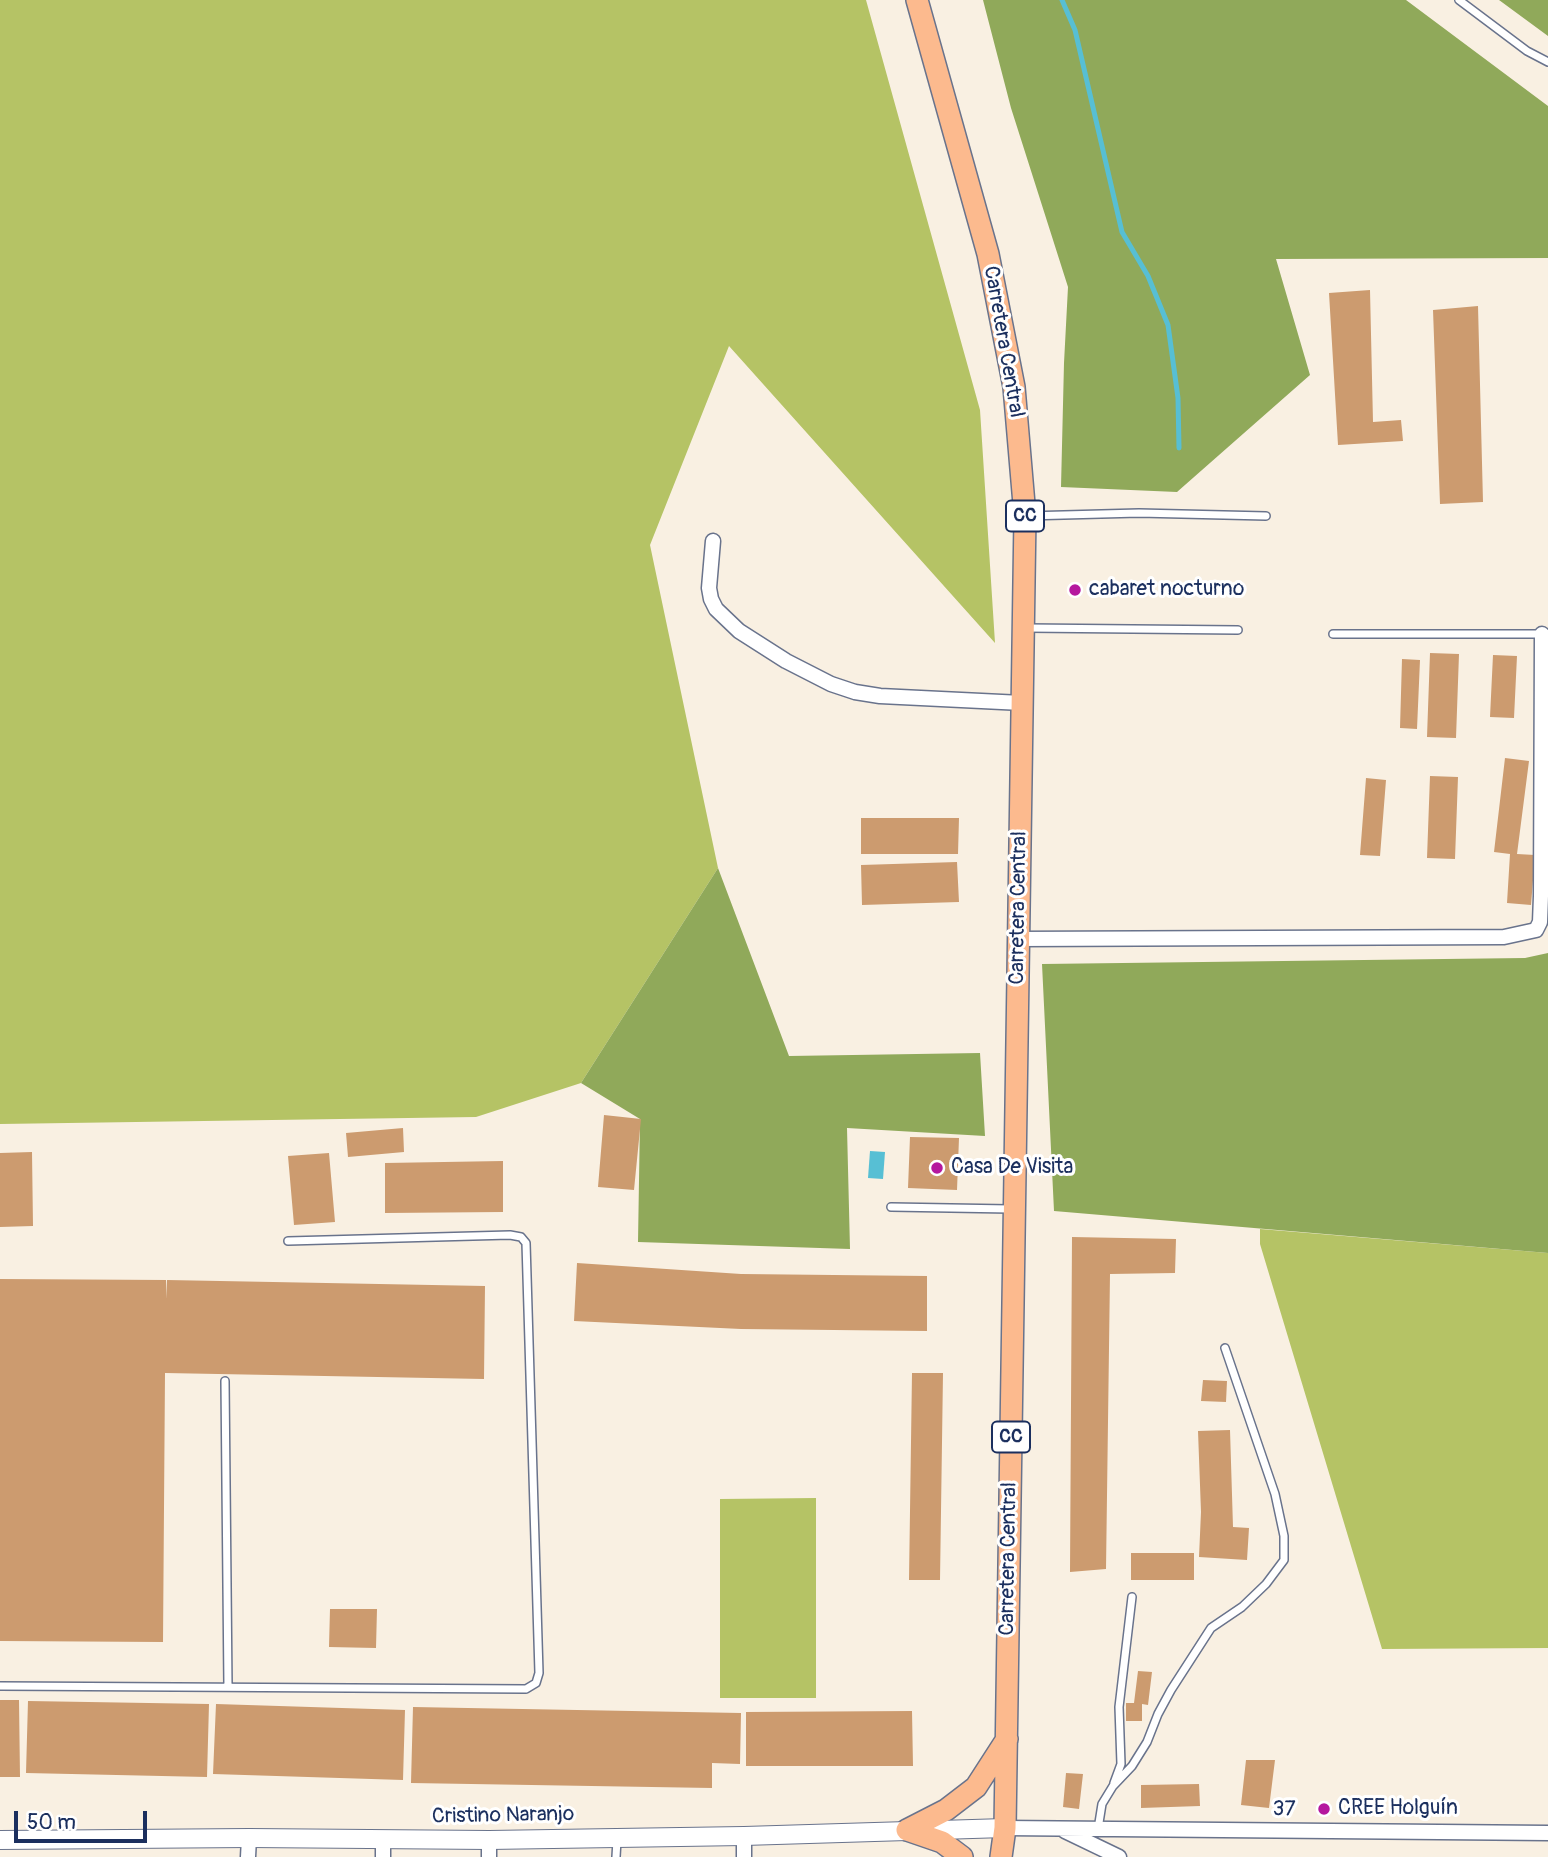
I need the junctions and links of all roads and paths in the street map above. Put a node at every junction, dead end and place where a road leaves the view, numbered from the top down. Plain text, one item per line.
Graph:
1 (917, 0) edge
2 (1459, 0) edge
3 (1548, 62) edge
4 (1025, 516) junction
5 (1266, 516) dead end
6 (713, 541) dead end
7 (1023, 628) junction
8 (1238, 630) dead end
9 (1333, 634) dead end
10 (1542, 634) joint
11 (1022, 703) junction
12 (1018, 939) junction
13 (891, 1206) dead end
14 (1014, 1209) junction
15 (288, 1241) dead end
16 (1225, 1348) dead end
17 (225, 1381) dead end
18 (1132, 1597) dead end
19 (0, 1686) edge
20 (228, 1688) junction
21 (1007, 1739) junction
22 (1113, 1786) junction
23 (1005, 1828) junction
24 (1061, 1829) junction
25 (1098, 1829) junction
26 (907, 1830) junction
27 (1548, 1833) edge
28 (744, 1836) junction
29 (249, 1838) junction
30 (617, 1838) junction
31 (0, 1840) edge
32 (383, 1848) edge
33 (489, 1848) edge
34 (248, 1857) edge
35 (616, 1857) edge
36 (744, 1857) edge
37 (962, 1857) edge
38 (1001, 1857) edge
39 (1012, 1857) edge
40 (1119, 1857) edge

1 - 4 main road, Carretera Central / CC
2 - 3 lane
4 - 5 lane
4 - 7 main road, Carretera Central / CC
6 - 11 street
7 - 8 lane
7 - 11 main road, Carretera Central / CC
9 - 10 lane
10 - 12 street
11 - 12 main road, Carretera Central / CC
12 - 14 main road, Carretera Central / CC
13 - 14 lane
14 - 21 main road, Carretera Central / CC
15 - 20 lane
16 - 22 lane
17 - 20 lane
18 - 22 lane
19 - 20 lane
21 - 23 main road, Carretera Central / CC
21 - 26 main road
22 - 25 lane
23 - 24 street, 37
23 - 26 street, Cristino Naranjo
23 - 38 main road, Carretera Central / CC
23 - 39 main road, Carretera Central / CC
24 - 25 street, 37
24 - 40 street, 37
25 - 27 street, 37
26 - 28 street, Cristino Naranjo
26 - 37 main road
28 - 30 street, Cristino Naranjo
28 - 36 street
29 - 31 street, Cristino Naranjo
29 - 32 street, Cristino Naranjo
29 - 34 street
30 - 33 street, Cristino Naranjo
30 - 35 lane
32 - 33 street, Cristino Naranjo

